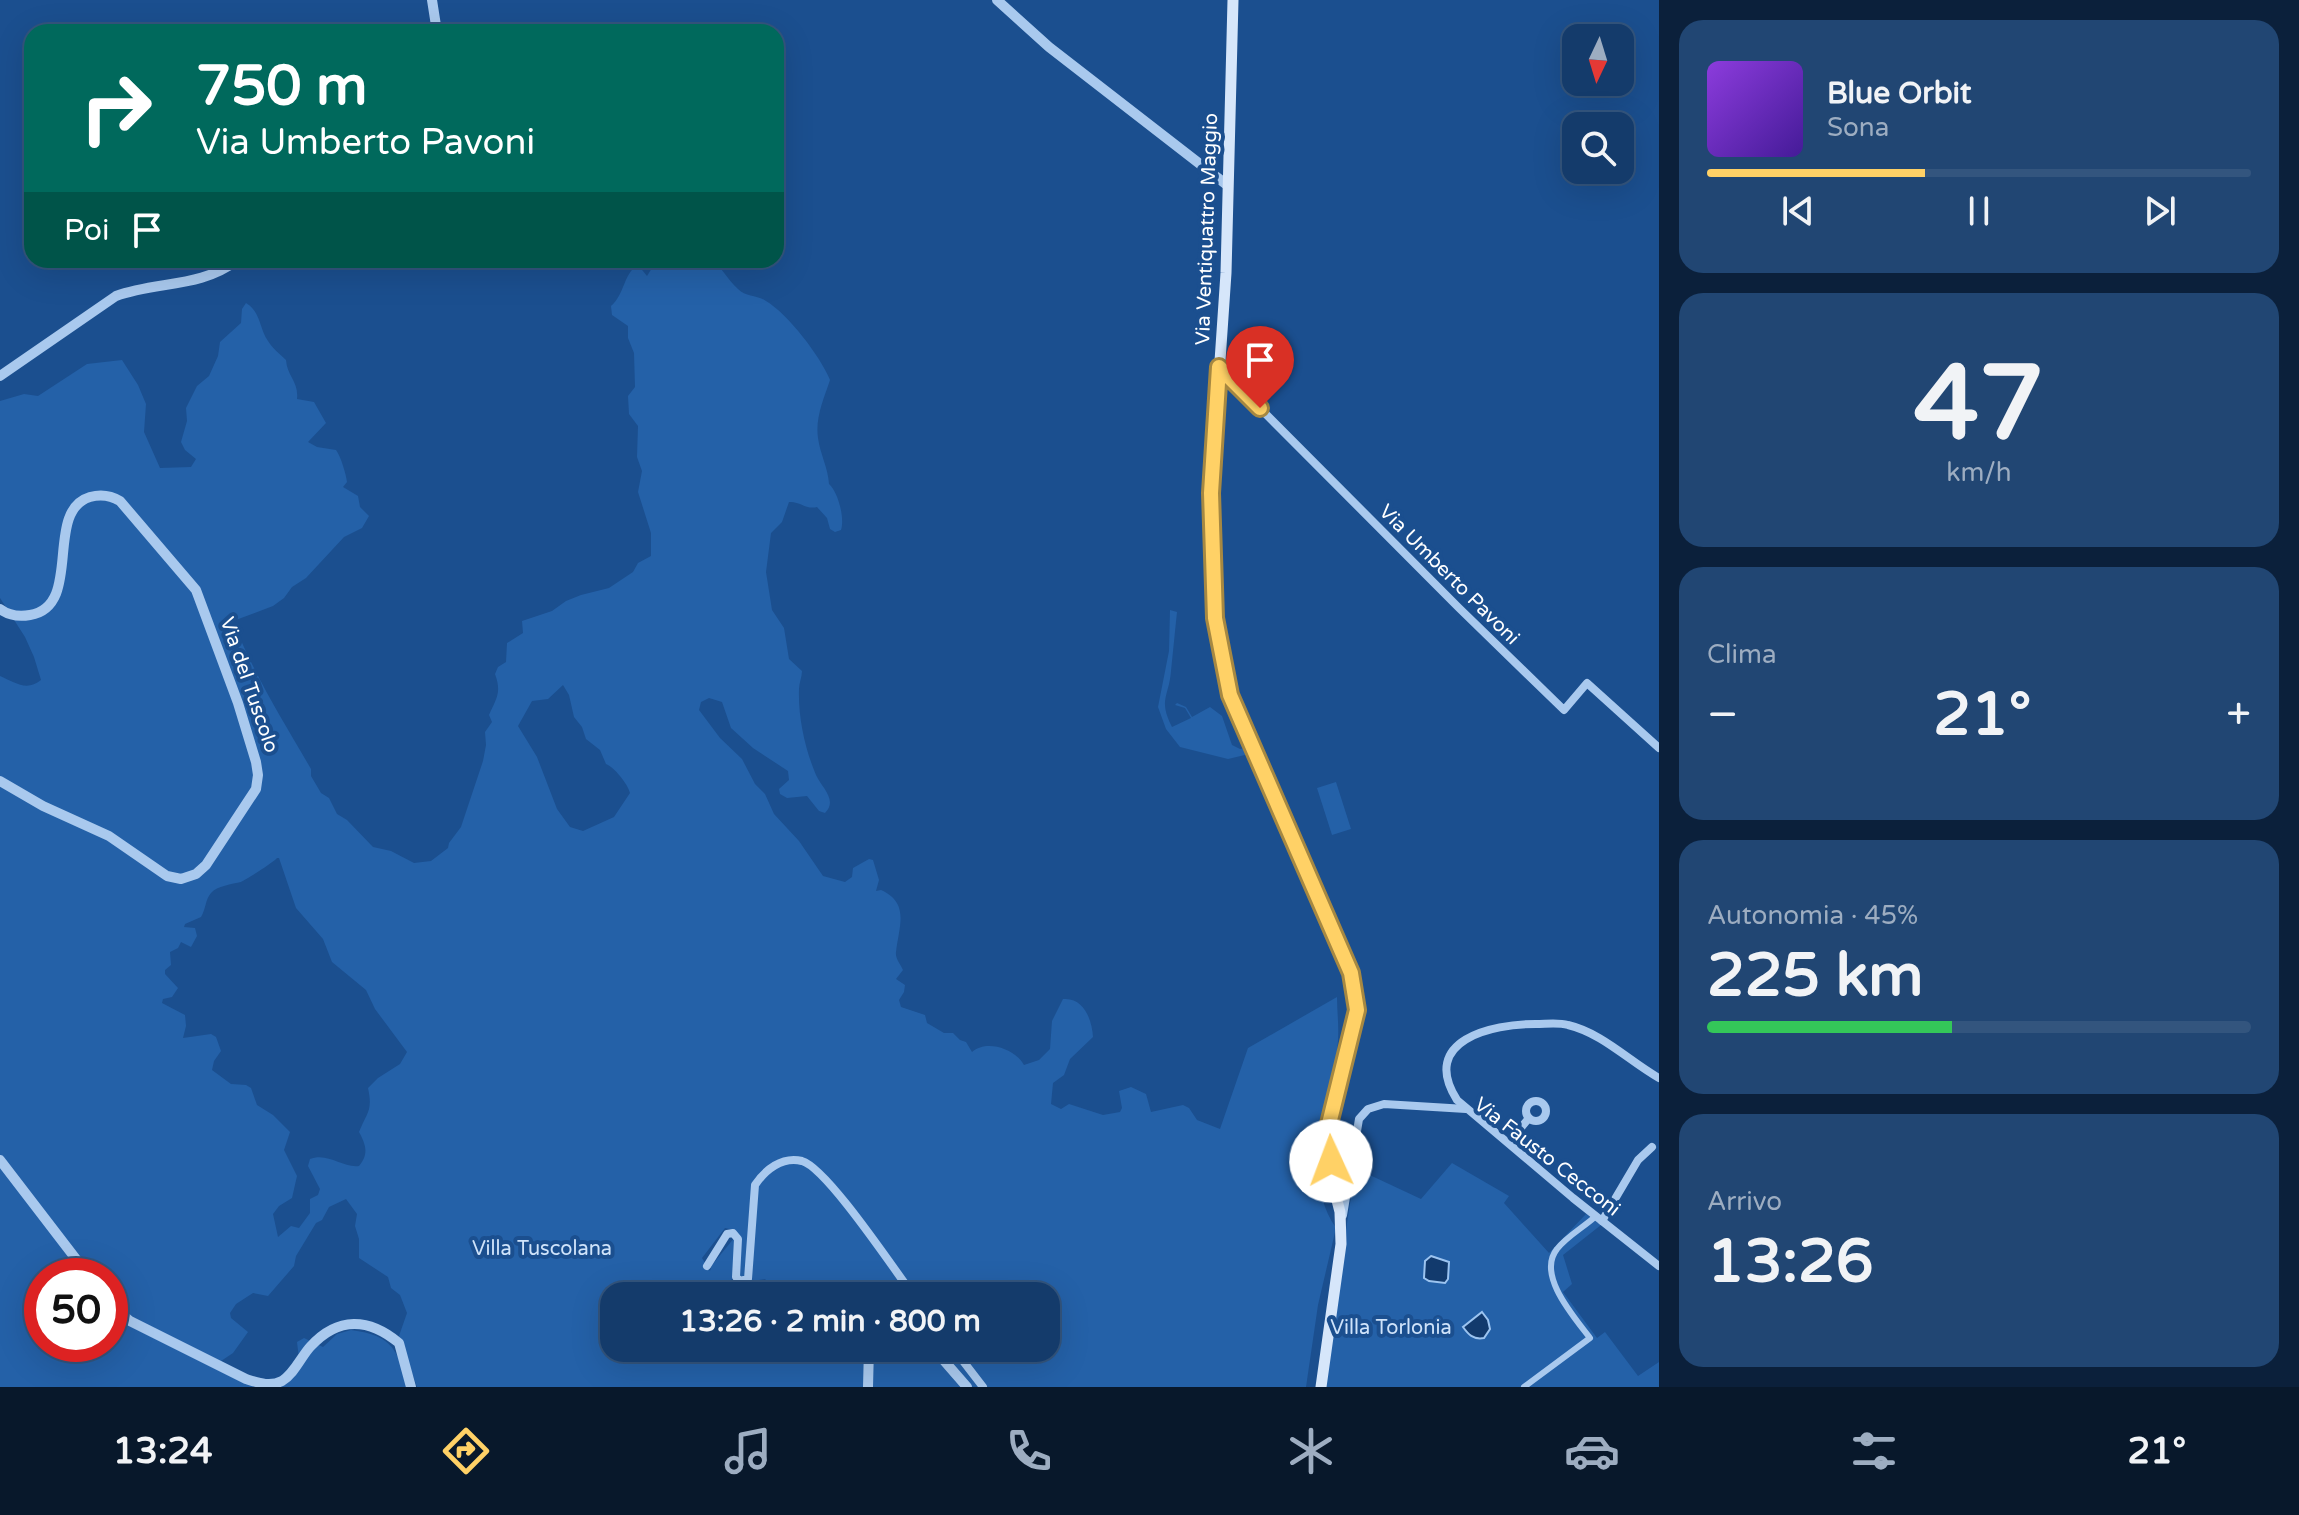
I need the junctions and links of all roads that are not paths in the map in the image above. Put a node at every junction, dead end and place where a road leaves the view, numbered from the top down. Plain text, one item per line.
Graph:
1 (432, 0) edge
2 (997, 0) edge
3 (1233, 0) edge
4 (436, 24) edge
5 (1227, 185) junction
6 (225, 268) edge
7 (1219, 367) junction
8 (0, 376) edge
9 (0, 609) edge
10 (1659, 748) edge
11 (0, 781) edge
12 (1659, 1078) edge
13 (1467, 1109) junction
14 (1529, 1118) dead end
15 (1509, 1142) junction
16 (1652, 1147) dead end
17 (0, 1160) edge
18 (1331, 1161) junction
19 (1353, 1164) junction
20 (1599, 1218) junction
21 (1340, 1231) junction
22 (75, 1258) edge
23 (707, 1266) dead end
24 (1659, 1266) edge
25 (742, 1282) edge
26 (742, 1282) edge
27 (904, 1282) edge
28 (128, 1319) edge
29 (869, 1362) edge
30 (945, 1362) edge
31 (964, 1362) edge
32 (411, 1387) edge
33 (868, 1387) edge
34 (967, 1387) edge
35 (983, 1387) edge
36 (1321, 1387) edge
37 (1524, 1387) edge

1 - 4 street
2 - 5 street
3 - 5 main road, Via Ventiquattro Maggio
5 - 7 main road, Via Ventiquattro Maggio
6 - 8 street
7 - 10 street, Via Umberto Pavoni
7 - 18 main road, Via Ventiquattro Maggio
9 - 11 street, Via del Tuscolo
12 - 13 street
13 - 15 street, Via Fausto Cecconi
13 - 19 street, Via Fausto Cecconi
14 - 15 street
15 - 20 street, Via Fausto Cecconi
16 - 20 street
17 - 22 street
18 - 19 street
18 - 21 main road, Via Ventiquattro Maggio
19 - 21 street, Via Fausto Cecconi
20 - 24 street, Via Fausto Cecconi
20 - 37 street
21 - 36 main road, Via Ventiquattro Maggio
23 - 26 street
25 - 27 street
28 - 32 street
29 - 33 street
30 - 34 street
31 - 35 street

